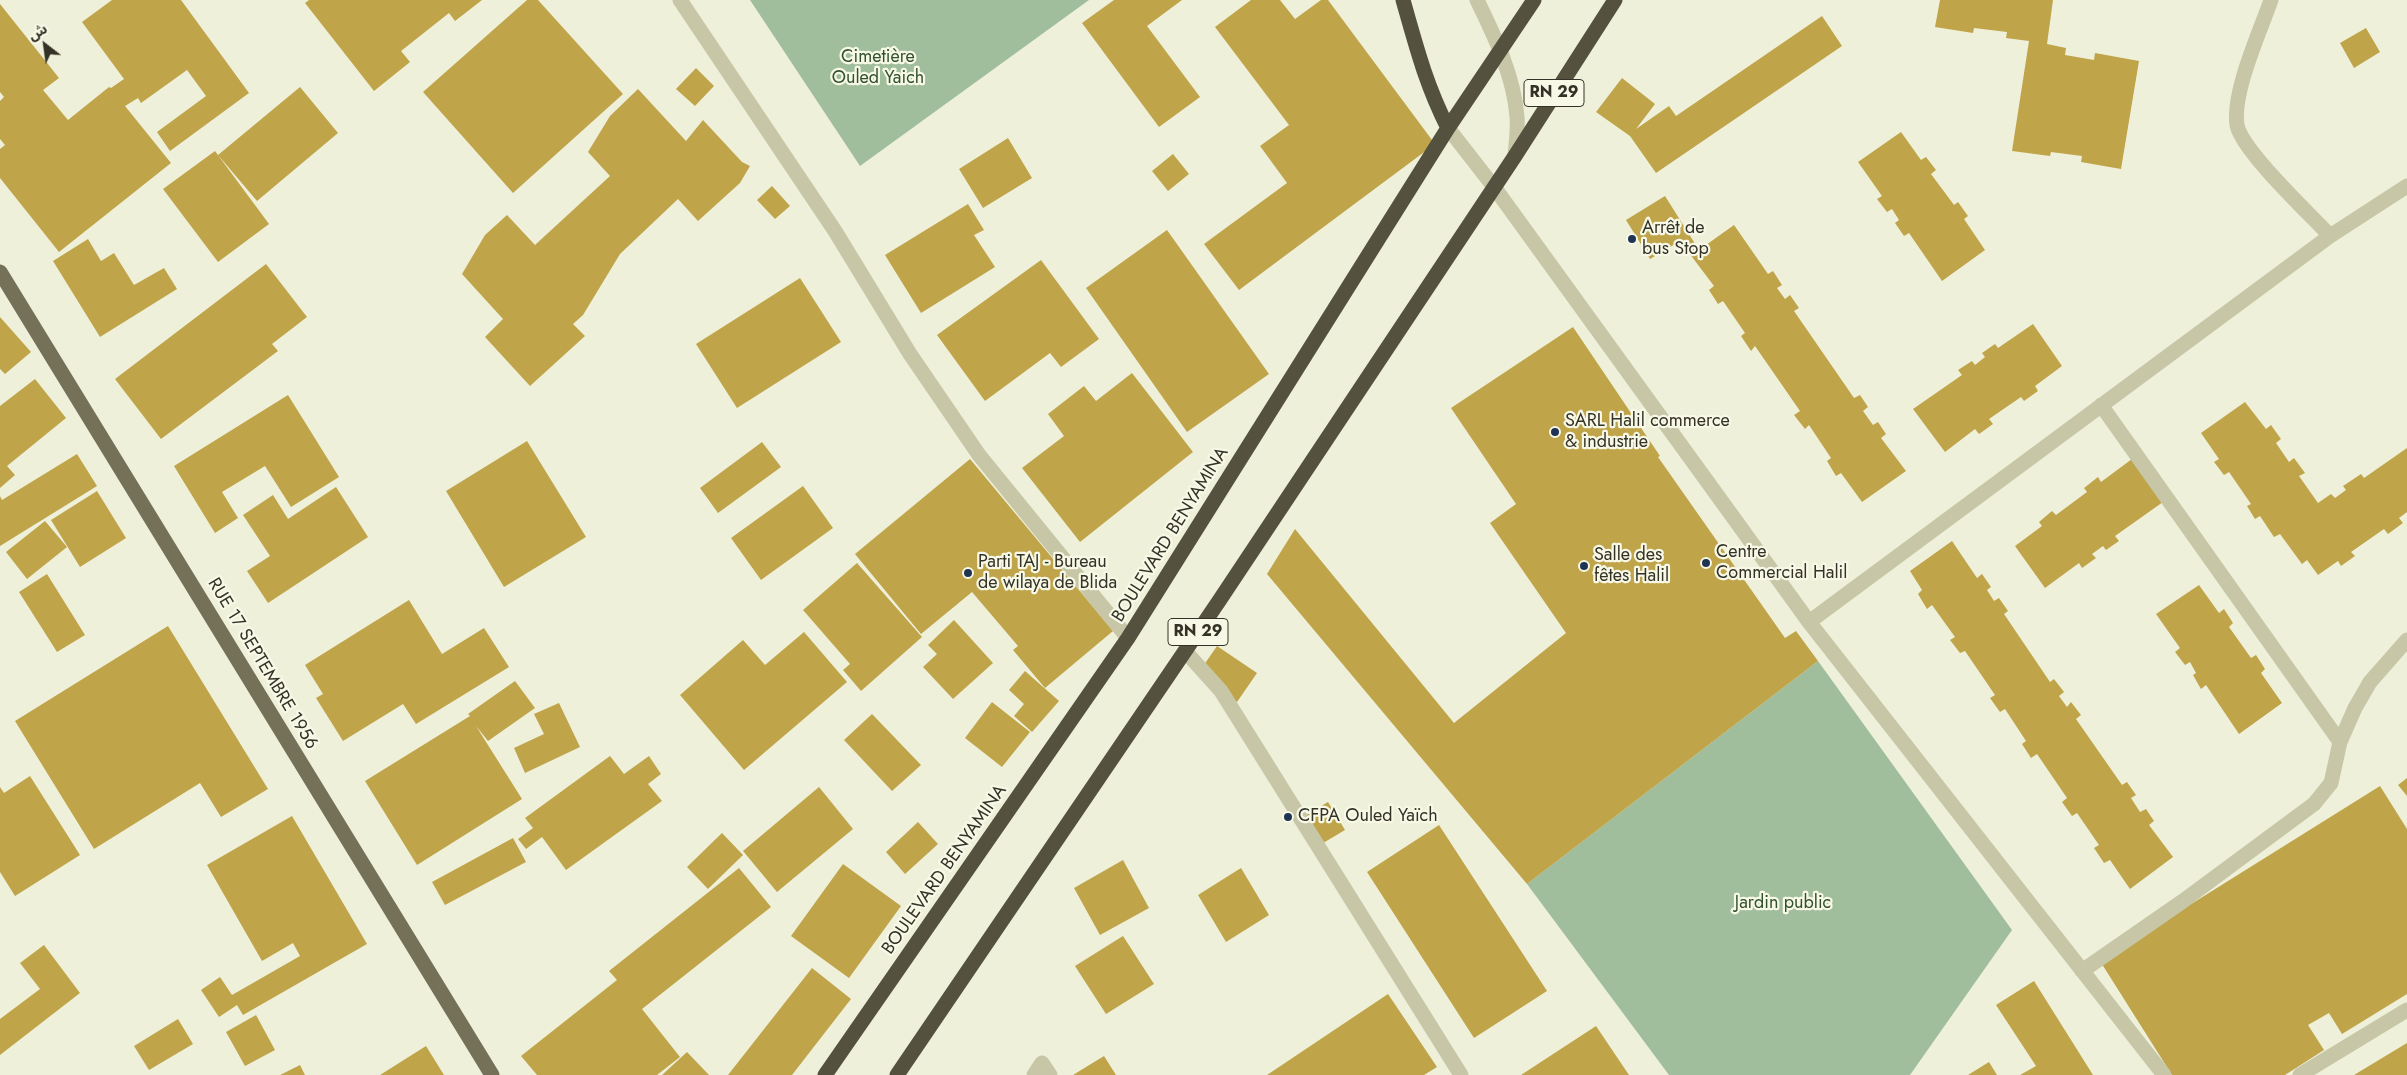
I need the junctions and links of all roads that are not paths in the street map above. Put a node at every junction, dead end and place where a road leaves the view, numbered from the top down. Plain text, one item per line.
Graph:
1 (680, 0) edge
2 (1403, 0) edge
3 (1478, 0) edge
4 (1534, 0) edge
5 (1615, 0) edge
6 (2271, 0) edge
7 (1500, 49) junction
8 (1448, 128) junction
9 (1515, 156) junction
10 (2407, 186) edge
11 (1494, 187) junction
12 (2330, 236) junction
13 (0, 272) edge
14 (2102, 405) junction
15 (1809, 622) junction
16 (1128, 638) junction
17 (2407, 640) edge
18 (1185, 650) junction
19 (2340, 742) junction
20 (2082, 971) junction
21 (2407, 1010) edge
22 (492, 1075) edge
23 (825, 1075) edge
24 (897, 1075) edge
25 (1034, 1075) edge
26 (1050, 1075) edge
27 (1461, 1075) edge
28 (2164, 1075) edge
29 (2300, 1075) edge

1 - 16 street
2 - 8 highway
3 - 7 street
4 - 7 highway, RN 29
5 - 9 highway, RN 29
6 - 12 street
7 - 8 highway, RN 29
7 - 9 street
8 - 11 street
8 - 16 highway, BOULEVARD BENYAMINA / RN 29
9 - 11 highway, RN 29
10 - 12 street
11 - 15 street
11 - 18 highway, RN 29
12 - 14 street
13 - 22 main road, RUE 17 SEPTEMBRE 1956
14 - 15 street
14 - 19 street
15 - 20 street
16 - 23 highway, BOULEVARD BENYAMINA / RN 29
17 - 19 street
18 - 24 highway, RN 29
18 - 27 street
19 - 20 street
20 - 28 street
21 - 29 street
25 - 26 street

